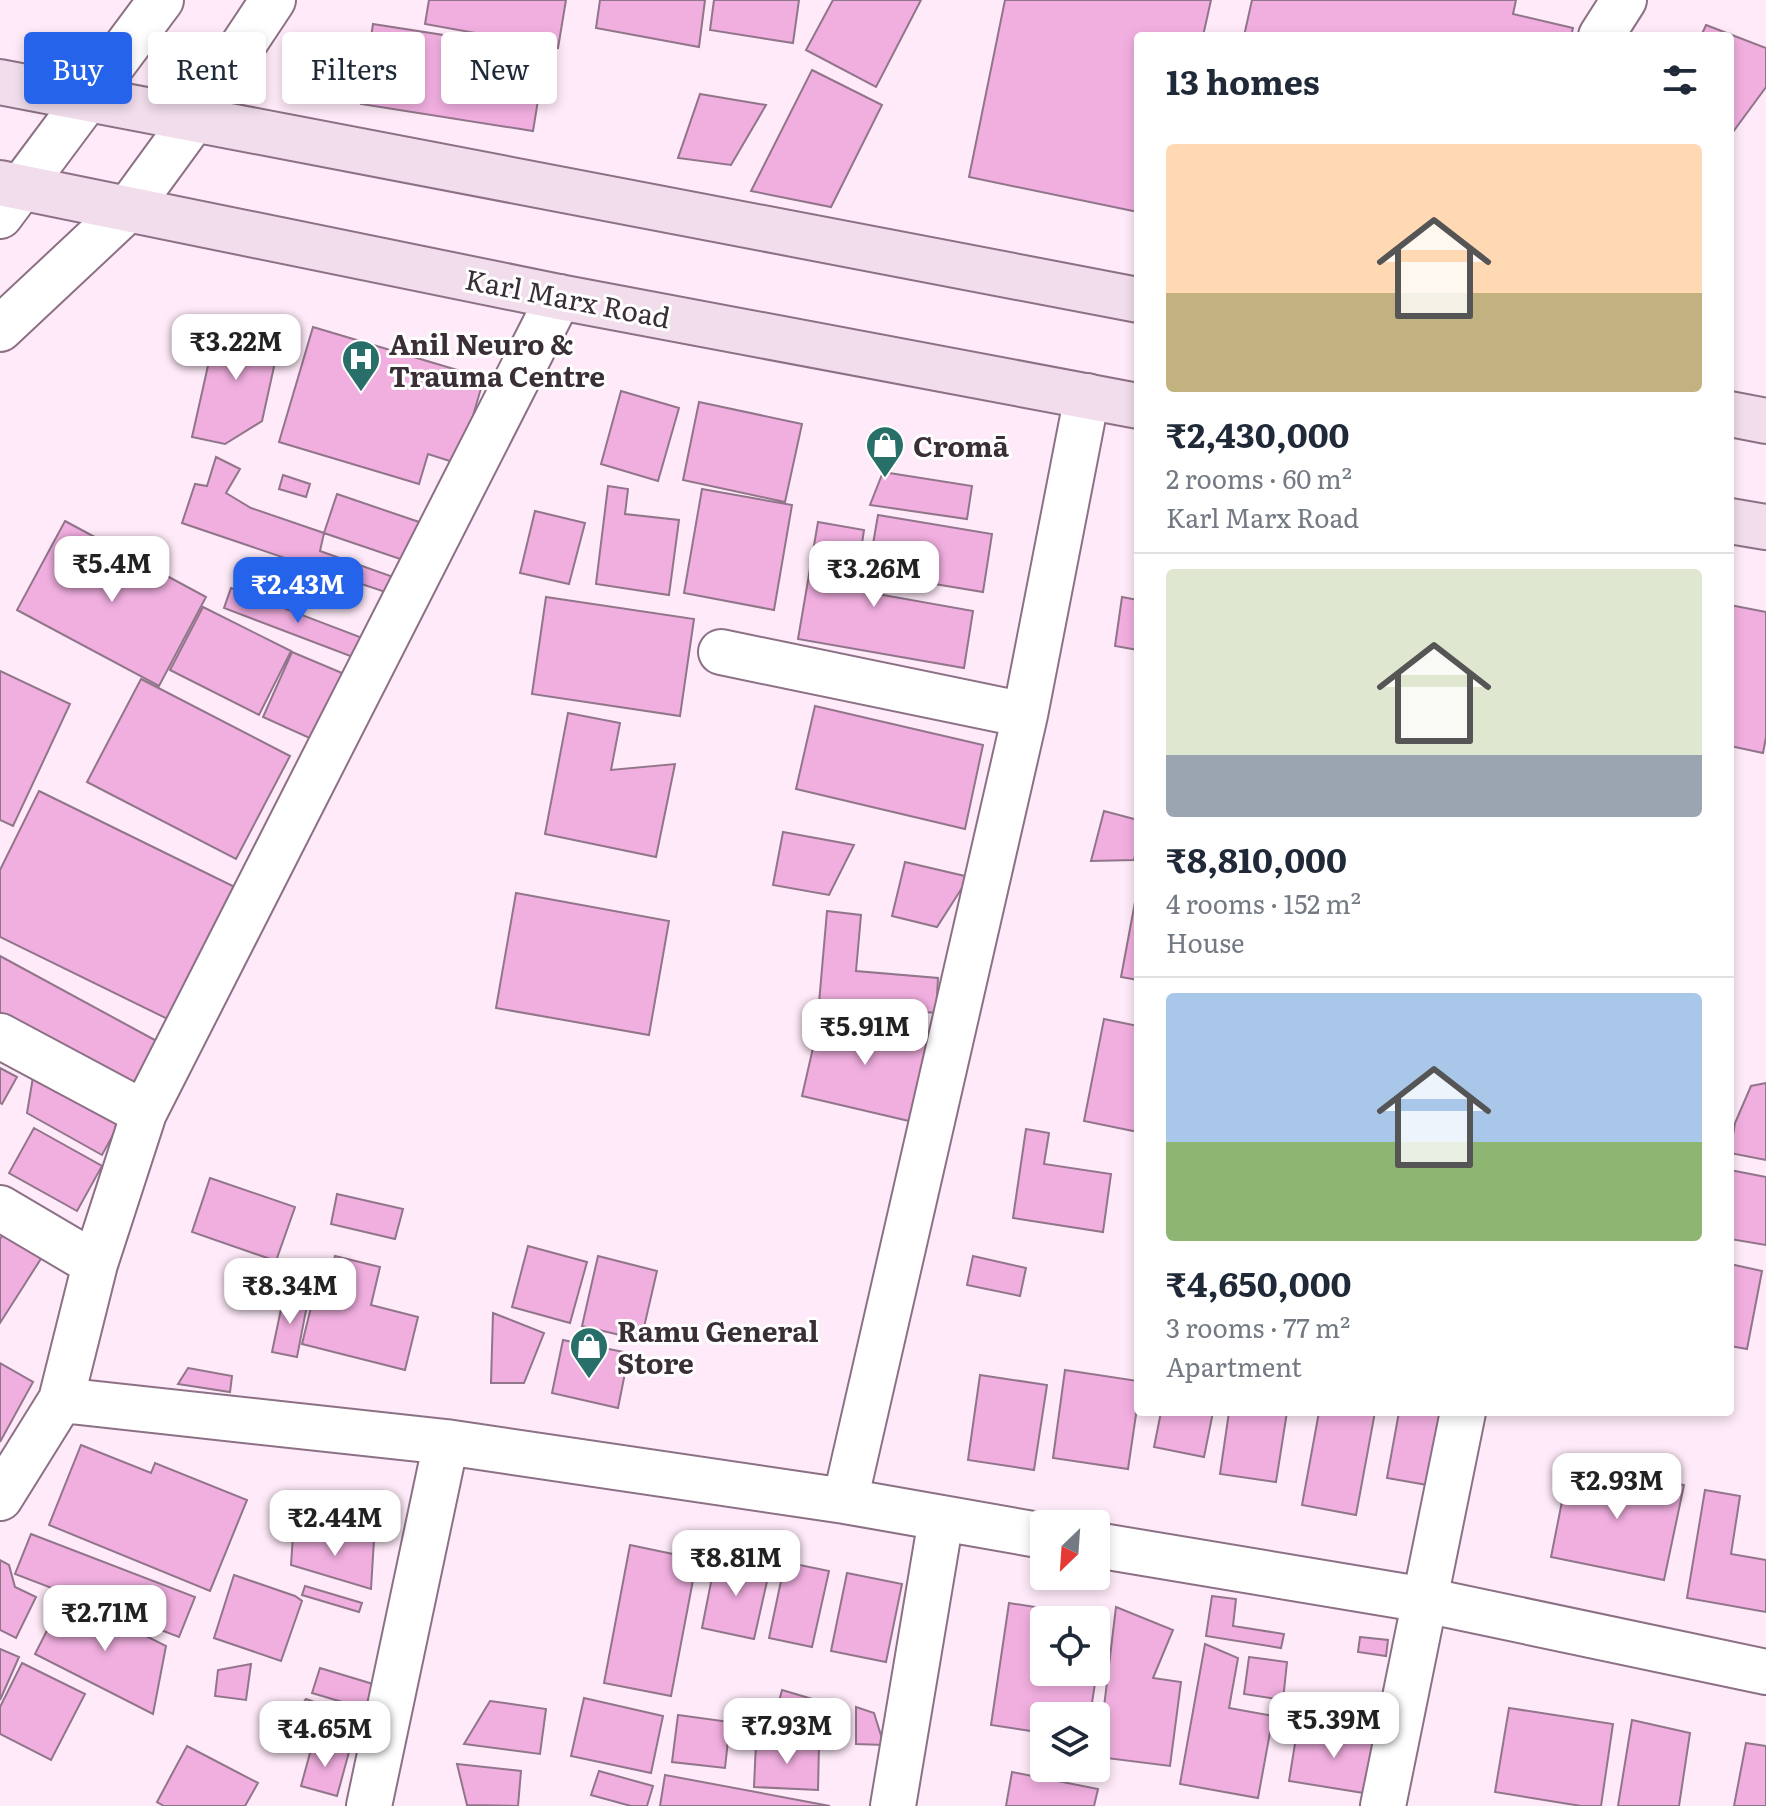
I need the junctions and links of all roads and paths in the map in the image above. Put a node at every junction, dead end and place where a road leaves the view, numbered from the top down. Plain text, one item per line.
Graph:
1 (161, 0) edge
2 (273, 0) edge
3 (1624, 0) edge
4 (1604, 32) edge
5 (132, 40) edge
6 (0, 82) edge
7 (24, 86) edge
8 (85, 104) edge
9 (124, 104) edge
10 (194, 119) junction
11 (7, 195) edge
12 (129, 208) junction
13 (559, 297) junction
14 (1134, 299) edge
15 (0, 329) edge
16 (1087, 396) junction
17 (1134, 405) edge
18 (1734, 415) edge
19 (1766, 421) edge
20 (1734, 522) edge
21 (1766, 527) edge
22 (721, 652) dead end
23 (1025, 715) junction
24 (0, 1036) edge
25 (144, 1113) junction
26 (0, 1208) edge
27 (95, 1264) junction
28 (61, 1400) junction
29 (1462, 1416) edge
30 (446, 1442) junction
31 (0, 1498) edge
32 (845, 1501) junction
33 (941, 1519) junction
34 (1030, 1534) edge
35 (1110, 1547) edge
36 (1425, 1600) junction
37 (1766, 1672) edge
38 (369, 1806) edge
39 (893, 1806) edge
40 (1383, 1806) edge

1 - 5 street
2 - 10 street
3 - 4 street
6 - 7 main road
8 - 11 street
9 - 10 main road
10 - 12 street
10 - 14 main road
11 - 12 main road, Karl Marx Road
12 - 13 main road, Karl Marx Road
12 - 15 street
13 - 16 main road, Karl Marx Road
13 - 25 street
16 - 17 main road, Karl Marx Road
16 - 23 street
18 - 19 main road
20 - 21 main road
22 - 23 street
23 - 32 street
24 - 25 street
25 - 27 street
26 - 27 street
27 - 28 street
28 - 30 street
28 - 31 street
29 - 36 street
30 - 32 street
30 - 38 street
32 - 33 street
33 - 34 street
33 - 39 street
35 - 36 street
36 - 37 street
36 - 40 street

